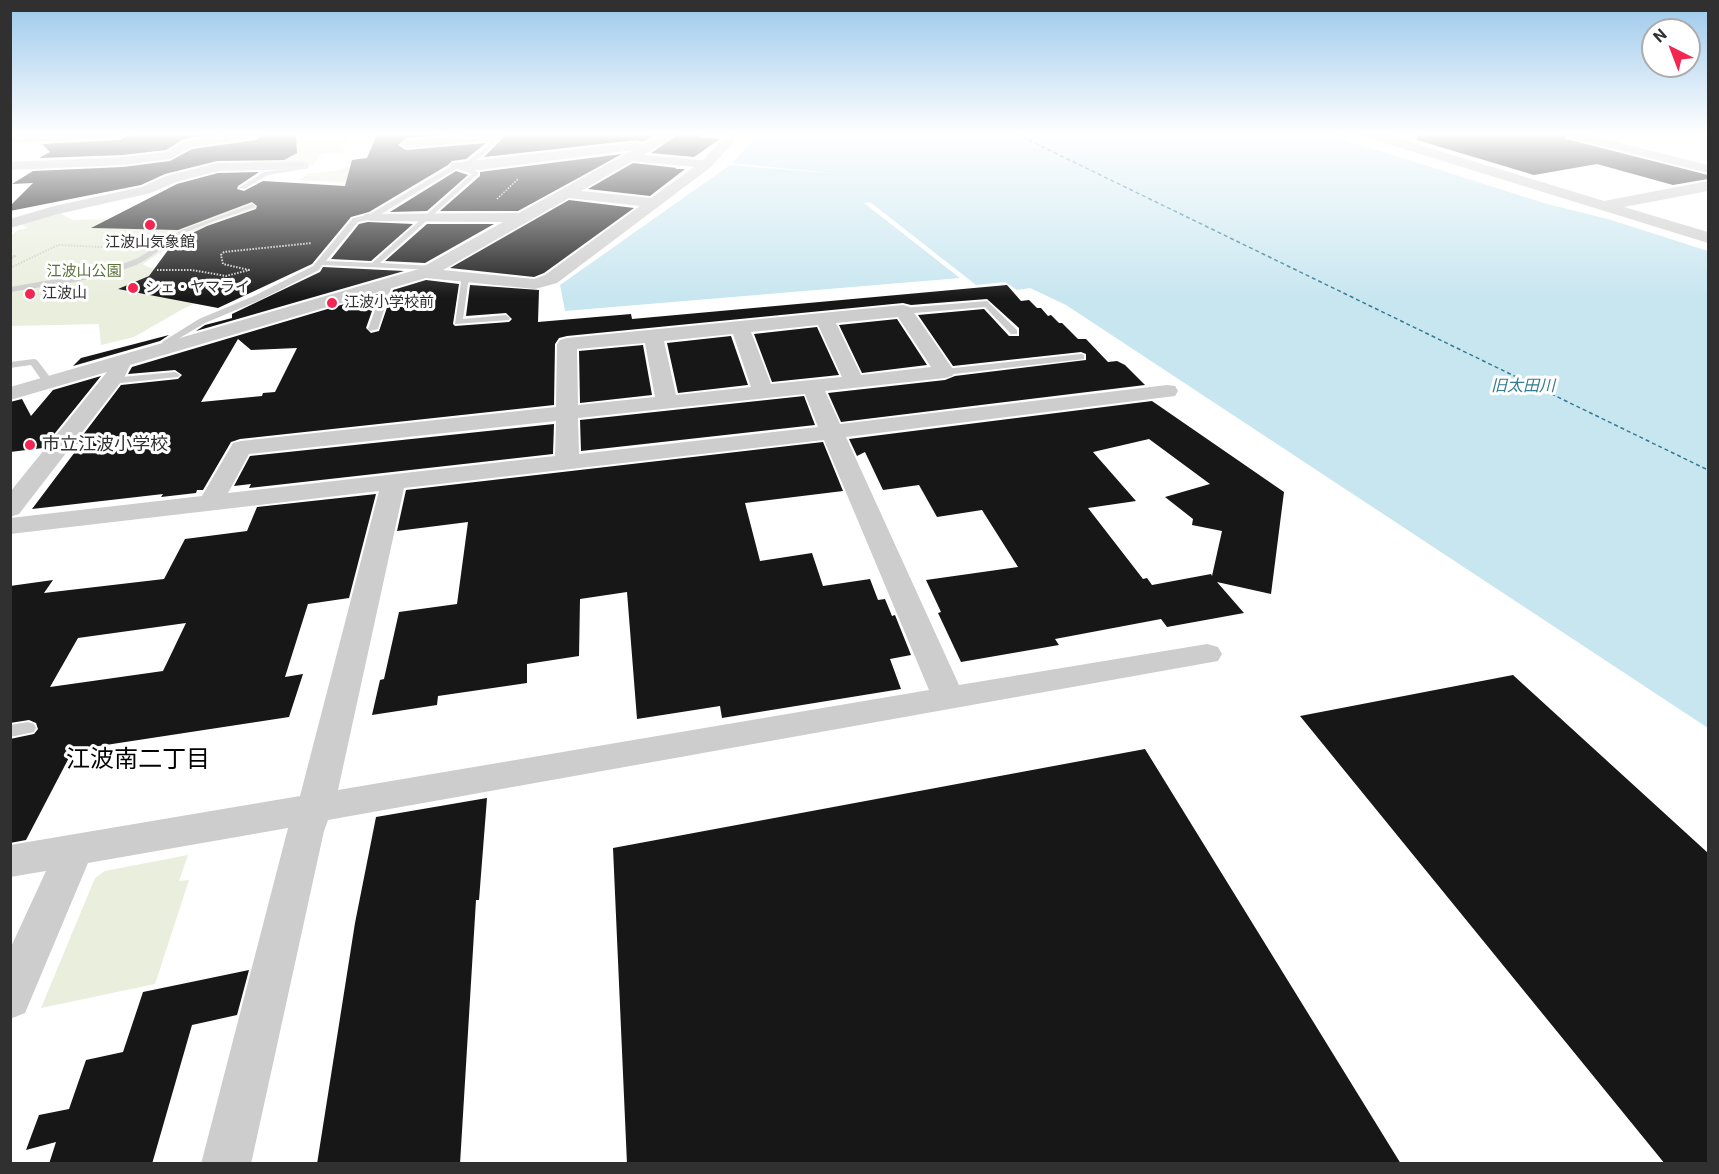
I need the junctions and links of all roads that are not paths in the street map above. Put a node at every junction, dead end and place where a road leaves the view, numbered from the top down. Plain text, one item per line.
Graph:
1 (149, 189) edge
2 (415, 189) edge
3 (458, 189) edge
4 (570, 189) edge
5 (621, 189) edge
6 (674, 189) edge
7 (1551, 189) edge
8 (1693, 189) edge
9 (564, 193) junction
10 (607, 197) junction
11 (655, 203) junction
12 (1604, 205) junction
13 (253, 206) dead end
14 (370, 217) junction
15 (426, 217) junction
16 (520, 218) junction
17 (10, 224) edge
18 (1708, 238) edge
19 (320, 263) junction
20 (375, 264) junction
21 (429, 271) junction
22 (465, 277) junction
23 (388, 285) junction
24 (10, 290) edge
25 (903, 312) junction
26 (506, 318) dead end
27 (824, 319) junction
28 (740, 327) junction
29 (373, 329) dead end
30 (1014, 332) dead end
31 (653, 336) junction
32 (172, 347) junction
33 (1081, 357) dead end
34 (10, 365) edge
35 (116, 372) junction
36 (945, 372) junction
37 (175, 375) dead end
38 (854, 381) junction
39 (49, 383) junction
40 (812, 386) junction
41 (763, 391) junction
42 (1167, 391) dead end
43 (10, 394) edge
44 (667, 402) junction
45 (566, 413) junction
46 (832, 432) junction
47 (567, 462) junction
48 (393, 483) junction
49 (210, 504) junction
50 (10, 509) edge
51 (10, 526) edge
52 (1207, 654) dead end
53 (948, 697) junction
54 (27, 728) dead end
55 (10, 731) edge
56 (315, 809) junction
57 (74, 850) junction
58 (10, 861) edge
59 (10, 999) edge
60 (226, 1164) edge

1 - 17 street
2 - 14 lane
3 - 15 lane
4 - 9 street
5 - 10 street
6 - 11 street
7 - 12 street
8 - 12 street
9 - 10 street
9 - 16 street
10 - 11 street
11 - 22 street
12 - 18 street
13 - 24 lane
14 - 15 street
14 - 19 lane
15 - 16 street
15 - 20 lane
16 - 21 street
19 - 20 lane
19 - 32 lane
20 - 21 lane
21 - 22 street
21 - 23 street
22 - 26 lane
23 - 29 lane
23 - 32 street
25 - 27 street
25 - 30 lane
25 - 36 street
27 - 28 street
27 - 38 street
28 - 31 street
28 - 41 street
31 - 44 street
31 - 45 street
32 - 35 street
33 - 36 lane
34 - 39 lane
35 - 37 lane
35 - 39 street
35 - 50 street
36 - 38 street
38 - 40 street
39 - 43 street
40 - 41 street
40 - 46 street
41 - 44 street
42 - 46 street
44 - 45 street
45 - 47 street
45 - 49 street
46 - 47 street
46 - 53 street
47 - 48 street
48 - 49 street
48 - 56 street
49 - 51 street
52 - 53 street
53 - 56 street
54 - 55 lane
56 - 57 street
56 - 60 street
57 - 58 street
57 - 59 street

